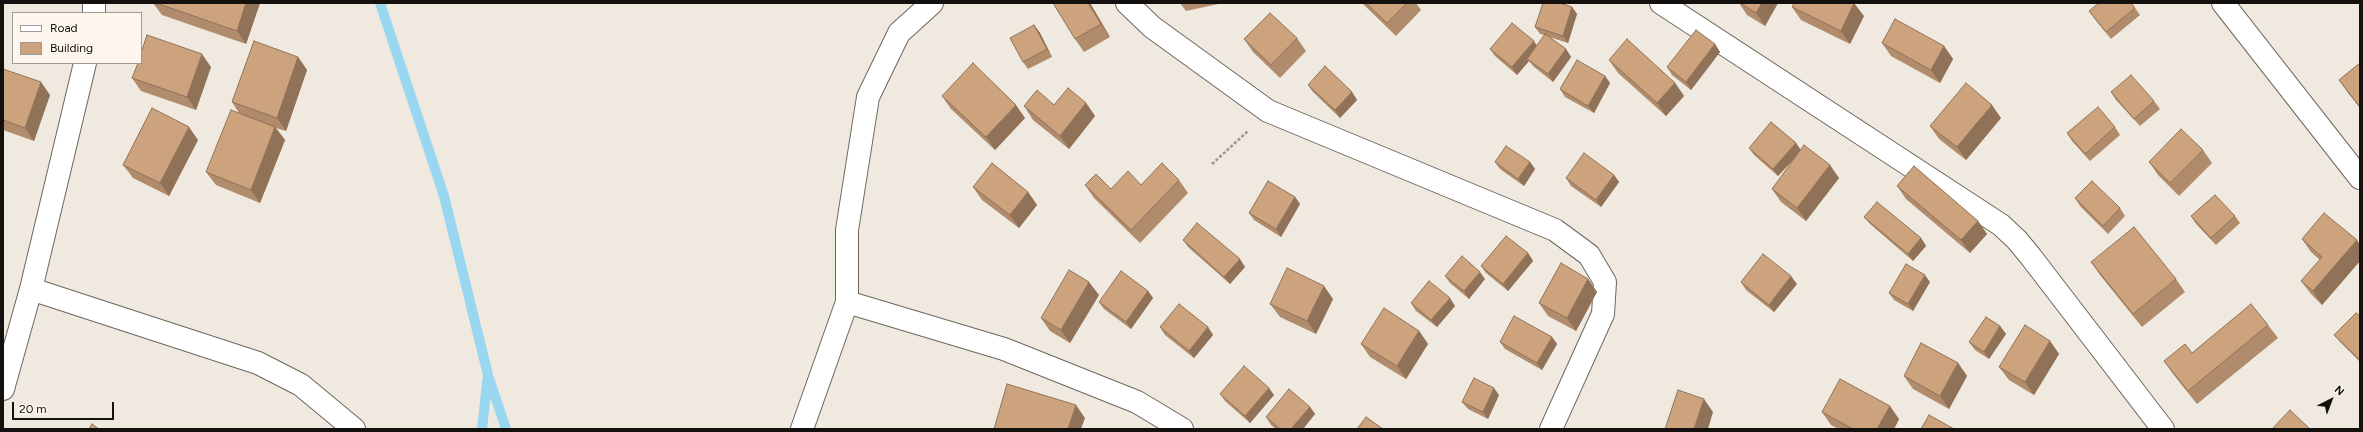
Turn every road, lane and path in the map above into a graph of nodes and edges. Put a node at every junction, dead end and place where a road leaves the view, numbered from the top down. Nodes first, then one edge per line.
1 (932, 3) edge
2 (1127, 3) edge
3 (1661, 3) edge
4 (2223, 3) edge
5 (86, 64) edge
6 (1268, 112) junction
7 (1212, 164) dead end
8 (2360, 178) edge
9 (31, 289) junction
10 (847, 302) junction
11 (3, 389) edge
12 (354, 429) edge
13 (802, 429) edge
14 (1182, 429) edge
15 (1551, 429) edge
16 (2163, 429) edge

1 - 10 street
2 - 6 street
3 - 16 street
4 - 8 street
5 - 9 street
6 - 7 path
6 - 15 street
9 - 11 street
9 - 12 street
10 - 13 street
10 - 14 street

